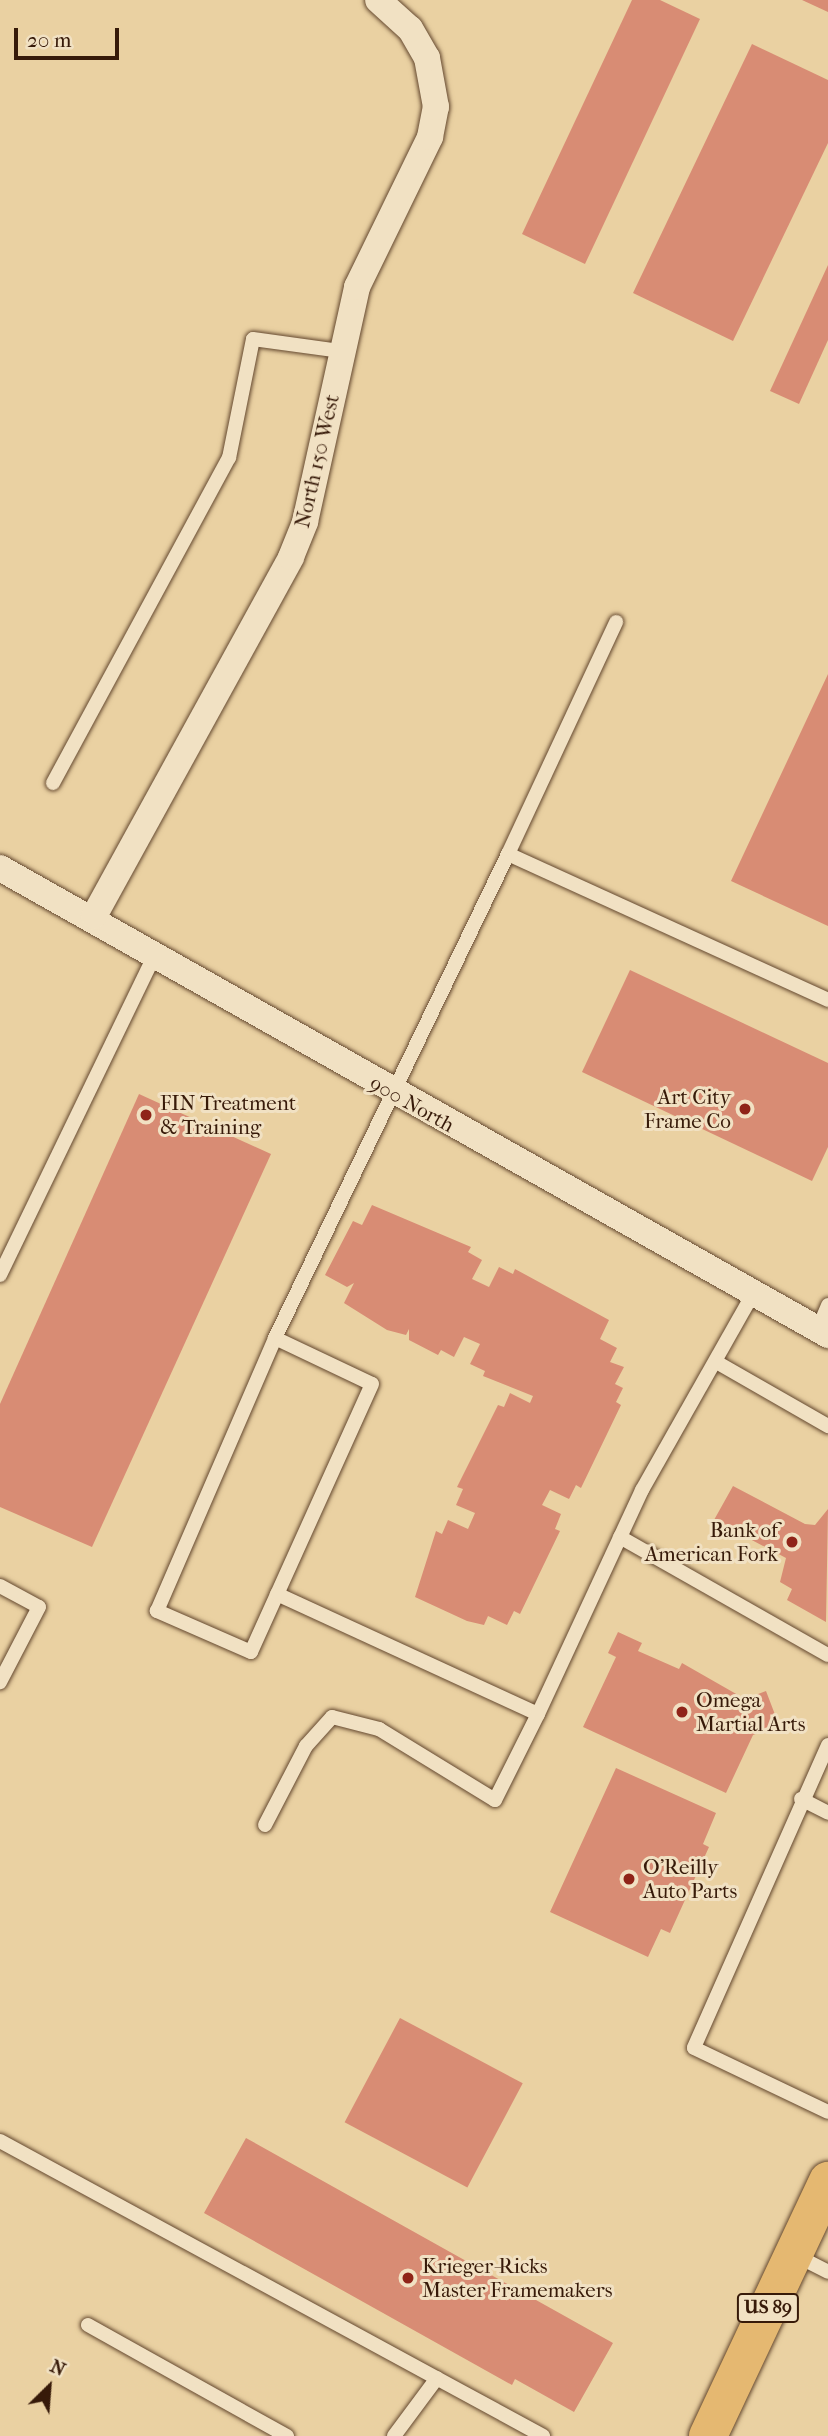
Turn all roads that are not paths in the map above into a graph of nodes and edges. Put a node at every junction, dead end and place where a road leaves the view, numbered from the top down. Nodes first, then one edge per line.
1 (379, 0) edge
2 (341, 351) junction
3 (616, 622) dead end
4 (53, 783) dead end
5 (508, 854) junction
6 (0, 868) edge
7 (94, 916) junction
8 (156, 953) junction
9 (828, 1000) edge
10 (394, 1095) junction
11 (0, 1275) edge
12 (754, 1292) junction
13 (825, 1323) edge
14 (275, 1338) junction
15 (718, 1363) junction
16 (828, 1426) edge
17 (620, 1537) junction
18 (0, 1586) edge
19 (277, 1594) junction
20 (828, 1655) edge
21 (0, 1682) edge
22 (538, 1714) junction
23 (828, 1745) edge
24 (800, 1799) junction
25 (828, 1813) edge
26 (265, 1825) dead end
27 (828, 2112) edge
28 (0, 2141) edge
29 (828, 2181) edge
30 (794, 2254) junction
31 (828, 2272) edge
32 (88, 2325) dead end
33 (437, 2378) junction
34 (287, 2436) edge
35 (394, 2436) edge
36 (543, 2436) edge
37 (708, 2436) edge

1 - 2 street, North 150 West
2 - 4 lane
2 - 7 street, North 150 West
3 - 5 lane
5 - 9 lane
5 - 10 lane
6 - 7 street, 900 North
7 - 8 street, 900 North
8 - 10 street, 900 North
8 - 11 lane
10 - 12 street, 900 North
10 - 14 lane
12 - 13 street, 900 North
12 - 15 lane
14 - 19 lane
14 - 19 lane
15 - 16 lane
15 - 17 lane
17 - 20 lane
17 - 22 lane
18 - 21 lane
19 - 22 lane
22 - 26 lane
23 - 24 lane
24 - 25 lane
24 - 27 lane
28 - 33 lane
29 - 30 main road, US 89
30 - 31 lane
30 - 37 main road, US 89
32 - 34 lane
33 - 35 lane
33 - 36 lane

